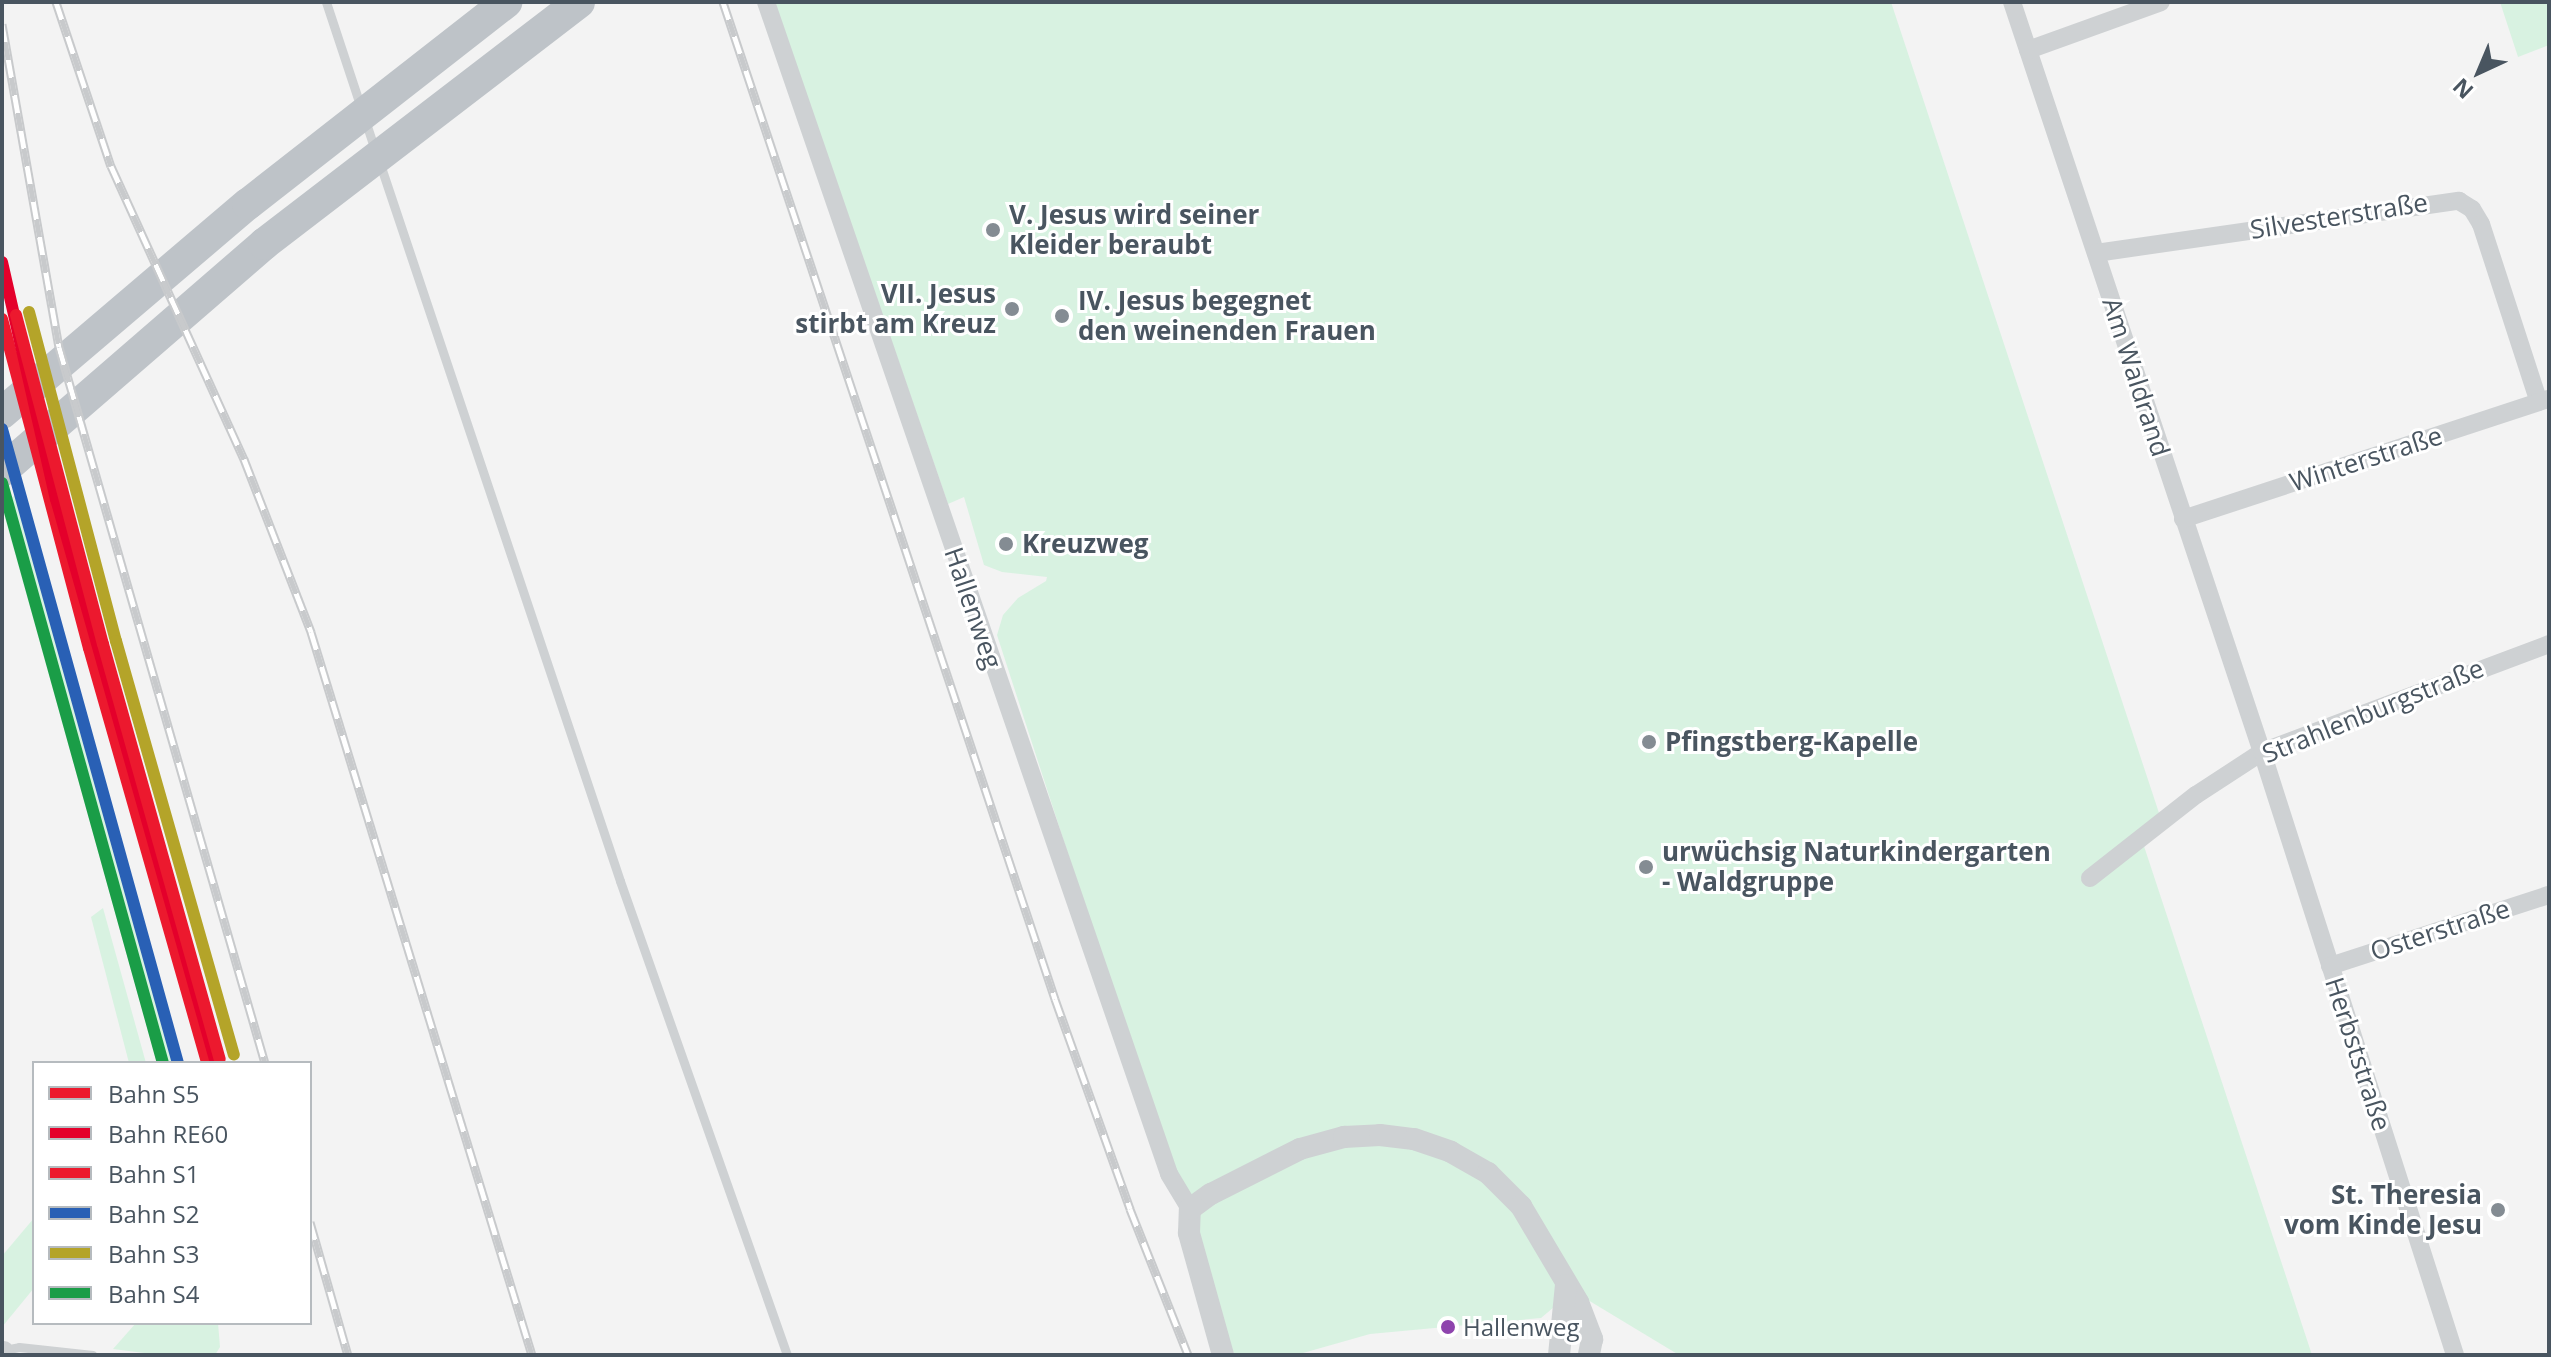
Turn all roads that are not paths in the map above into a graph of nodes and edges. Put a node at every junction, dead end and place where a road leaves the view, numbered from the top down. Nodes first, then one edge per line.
1 (326, 2) edge
2 (507, 2) edge
3 (579, 2) edge
4 (766, 2) edge
5 (2012, 2) edge
6 (2161, 2) edge
7 (2028, 50) junction
8 (2096, 253) junction
9 (2544, 400) edge
10 (2, 413) edge
11 (2, 471) edge
12 (2183, 519) junction
13 (2549, 644) edge
14 (2262, 752) junction
15 (2090, 878) dead end
16 (2548, 897) edge
17 (2330, 966) junction
18 (1190, 1209) junction
19 (1566, 1285) junction
20 (3, 1351) edge
21 (93, 1355) edge
22 (787, 1355) edge
23 (1223, 1355) edge
24 (1559, 1355) edge
25 (1589, 1355) edge
26 (2455, 1355) edge

1 - 22 lane
2 - 10 highway
3 - 11 highway
4 - 18 street, Hallenweg
5 - 7 street, Am Waldrand
6 - 7 street
7 - 8 street, Am Waldrand
8 - 9 street, Silvesterstraße
8 - 12 street, Am Waldrand
9 - 12 street, Winterstraße
12 - 14 street, Am Waldrand
13 - 14 street, Strahlenburgstraße
14 - 15 street, Strahlenburgstraße
14 - 17 street, Herbststraße
16 - 17 street, Osterstraße
17 - 26 street, Herbststraße
18 - 19 street
18 - 23 street
19 - 24 street
19 - 25 street
20 - 21 lane

